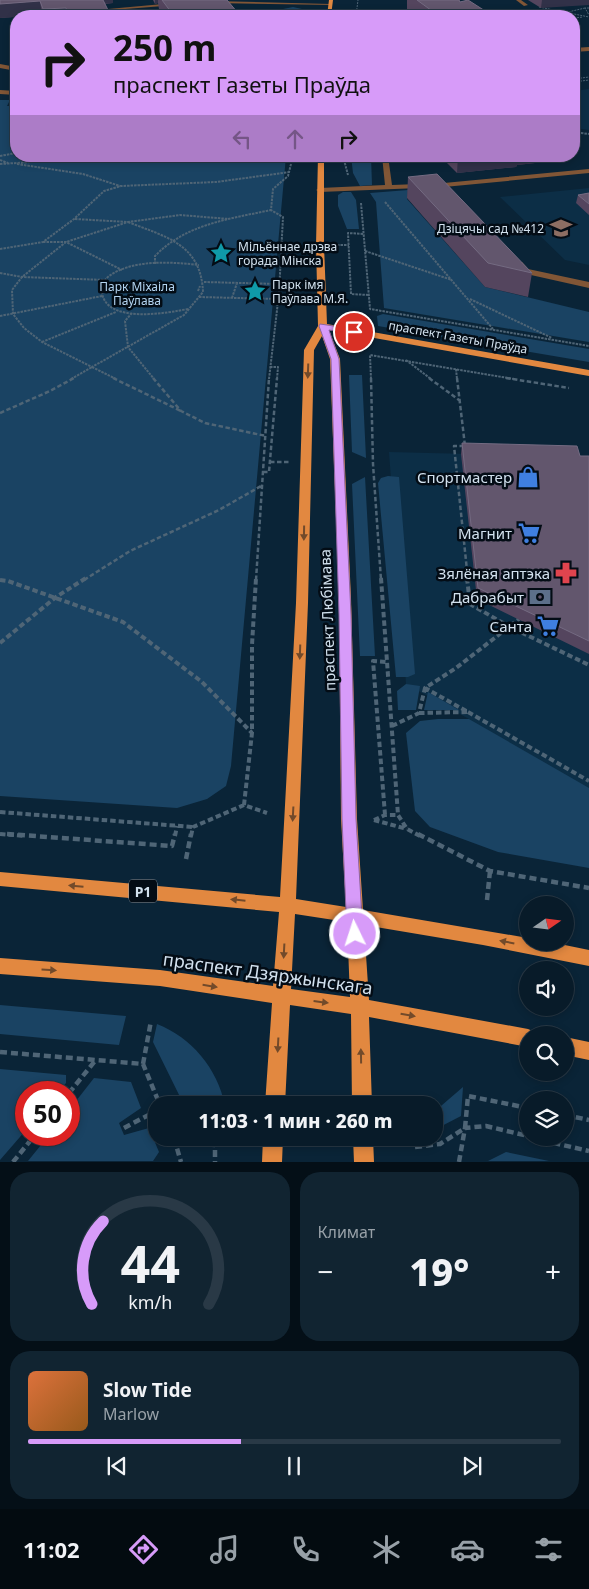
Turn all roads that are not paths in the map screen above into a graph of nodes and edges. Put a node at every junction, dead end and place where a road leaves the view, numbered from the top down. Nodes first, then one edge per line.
1 (518, 0) edge
2 (204, 2) edge
3 (331, 3) edge
4 (176, 4) edge
5 (526, 5) road end
6 (111, 10) edge
7 (321, 162) edge
8 (387, 162) edge
9 (589, 171) edge
10 (444, 185) junction
11 (389, 188) junction
12 (320, 190) junction
13 (451, 192) edge
14 (511, 256) edge
15 (589, 285) edge
16 (323, 326) junction
17 (589, 373) edge
18 (0, 879) edge
19 (286, 905) junction
20 (354, 915) junction
21 (589, 958) edge
22 (0, 966) edge
23 (281, 997) junction
24 (360, 1007) junction
25 (519, 1036) edge
26 (574, 1048) edge
27 (589, 1051) edge
28 (276, 1096) edge
29 (362, 1096) edge
30 (273, 1146) edge
31 (363, 1146) edge
32 (272, 1162) edge
33 (364, 1162) edge

1 - 5 street
2 - 3 street
4 - 6 street
7 - 12 main road, праспект Любімава
8 - 11 street
9 - 10 street
10 - 11 street
10 - 13 street
11 - 12 street
12 - 16 main road, праспект Любімава
14 - 15 street
16 - 17 main road, праспект Газеты Праўда
16 -> 19 main road, праспект Любімава
16 - 20 main road, праспект Любімава
19 -> 18 main road, Р1
19 - 20 main road, Р1
19 -> 23 main road, праспект Любімава
21 -> 20 main road, Р1
20 - 24 main road, праспект Любімава
22 -> 23 main road, праспект Дзяржынскага
23 -> 24 main road, праспект Дзяржынскага
23 -> 28 main road, праспект Любімава
24 -> 25 main road, праспект Дзяржынскага
29 -> 24 main road, праспект Любімава
26 - 27 main road
30 - 32 main road
31 - 33 main road

